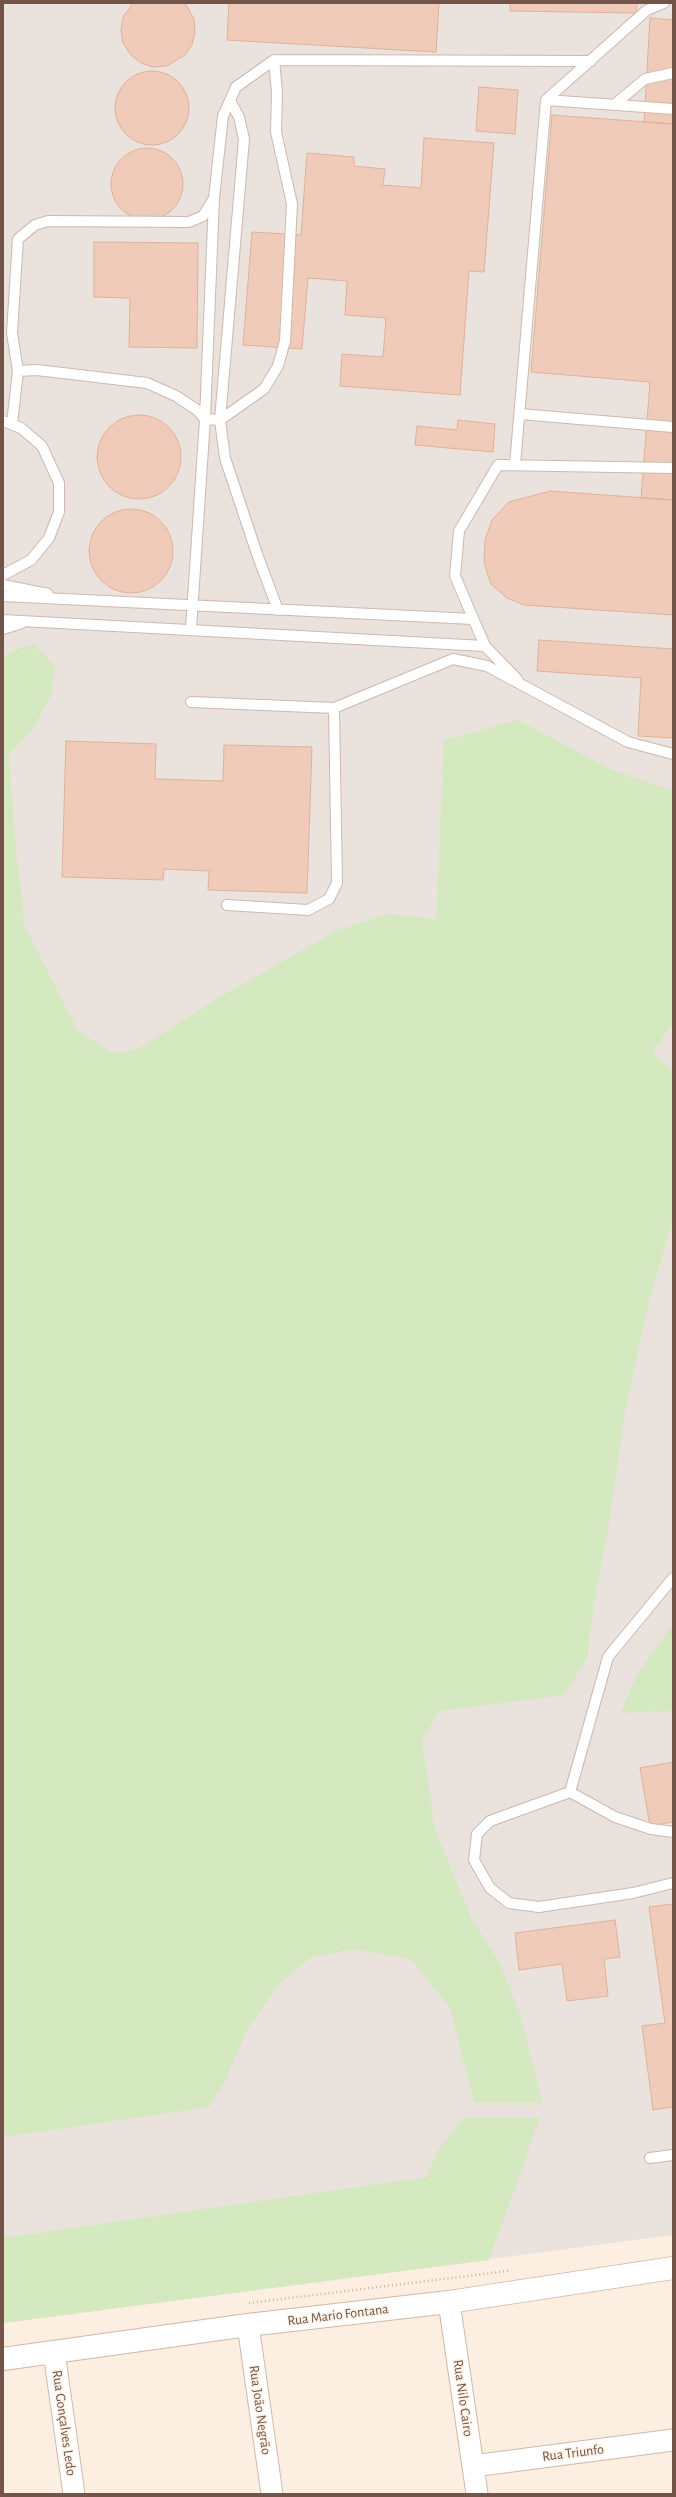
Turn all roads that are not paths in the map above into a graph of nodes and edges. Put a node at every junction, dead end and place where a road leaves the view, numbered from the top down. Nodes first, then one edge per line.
1 (664, 3) edge
2 (274, 60) junction
3 (591, 60) junction
4 (673, 73) edge
5 (546, 100) junction
6 (230, 101) junction
7 (615, 104) junction
8 (673, 109) edge
9 (214, 198) junction
10 (18, 371) junction
11 (520, 414) junction
12 (206, 419) junction
13 (220, 420) junction
14 (7, 422) edge
15 (673, 427) edge
16 (515, 465) junction
17 (673, 468) edge
18 (3, 575) edge
19 (3, 584) edge
20 (3, 596) edge
21 (71, 599) junction
22 (193, 605) junction
23 (278, 610) junction
24 (473, 619) junction
25 (3, 620) edge
26 (14, 620) junction
27 (31, 621) junction
28 (3, 624) edge
29 (3, 629) edge
30 (191, 629) junction
31 (485, 646) junction
32 (524, 686) junction
33 (191, 702) dead end
34 (334, 708) junction
35 (673, 754) edge
36 (227, 905) dead end
37 (673, 1578) edge
38 (570, 1792) junction
39 (673, 1832) edge
40 (673, 1883) edge
41 (673, 2155) edge
42 (650, 2158) dead end
43 (673, 2268) edge
44 (449, 2302) junction
45 (248, 2325) junction
46 (54, 2352) junction
47 (3, 2359) edge
48 (673, 2440) edge
49 (473, 2466) junction
50 (74, 2494) edge
51 (272, 2494) edge
52 (477, 2494) edge

1 - 3 lane
2 - 3 lane
2 - 6 lane
2 - 13 lane
3 - 5 lane
4 - 7 lane
5 - 7 lane
5 - 11 lane
6 - 9 lane
6 - 13 lane
7 - 8 lane
9 - 10 lane
9 - 12 lane
10 - 12 lane
10 - 14 lane
11 - 15 lane
11 - 16 lane
12 - 13 lane
12 - 22 lane
13 - 23 lane
14 - 18 lane
16 - 17 lane
16 - 24 lane
19 - 21 lane
20 - 21 lane
21 - 22 lane
22 - 23 lane
22 - 30 lane
23 - 24 lane
24 - 31 lane
25 - 26 lane
26 - 27 lane
26 - 28 lane
27 - 29 lane
27 - 30 lane
30 - 31 lane
31 - 32 lane
32 - 34 lane
32 - 35 lane
33 - 34 lane
34 - 36 lane
37 - 38 lane
38 - 39 lane
38 - 40 lane
41 - 42 lane
43 - 44 street, Rua Mario Fontana
44 - 45 street, Rua Mario Fontana
44 - 49 street, Rua Nilo Cairo
45 - 46 street, Rua Mario Fontana
45 - 51 street, Rua João Negrão
46 - 47 street, Rua Mario Fontana
46 - 50 street, Rua Gonçalves Ledo
48 - 49 street, Rua Triunfo
49 - 52 street, Rua Nilo Cairo

